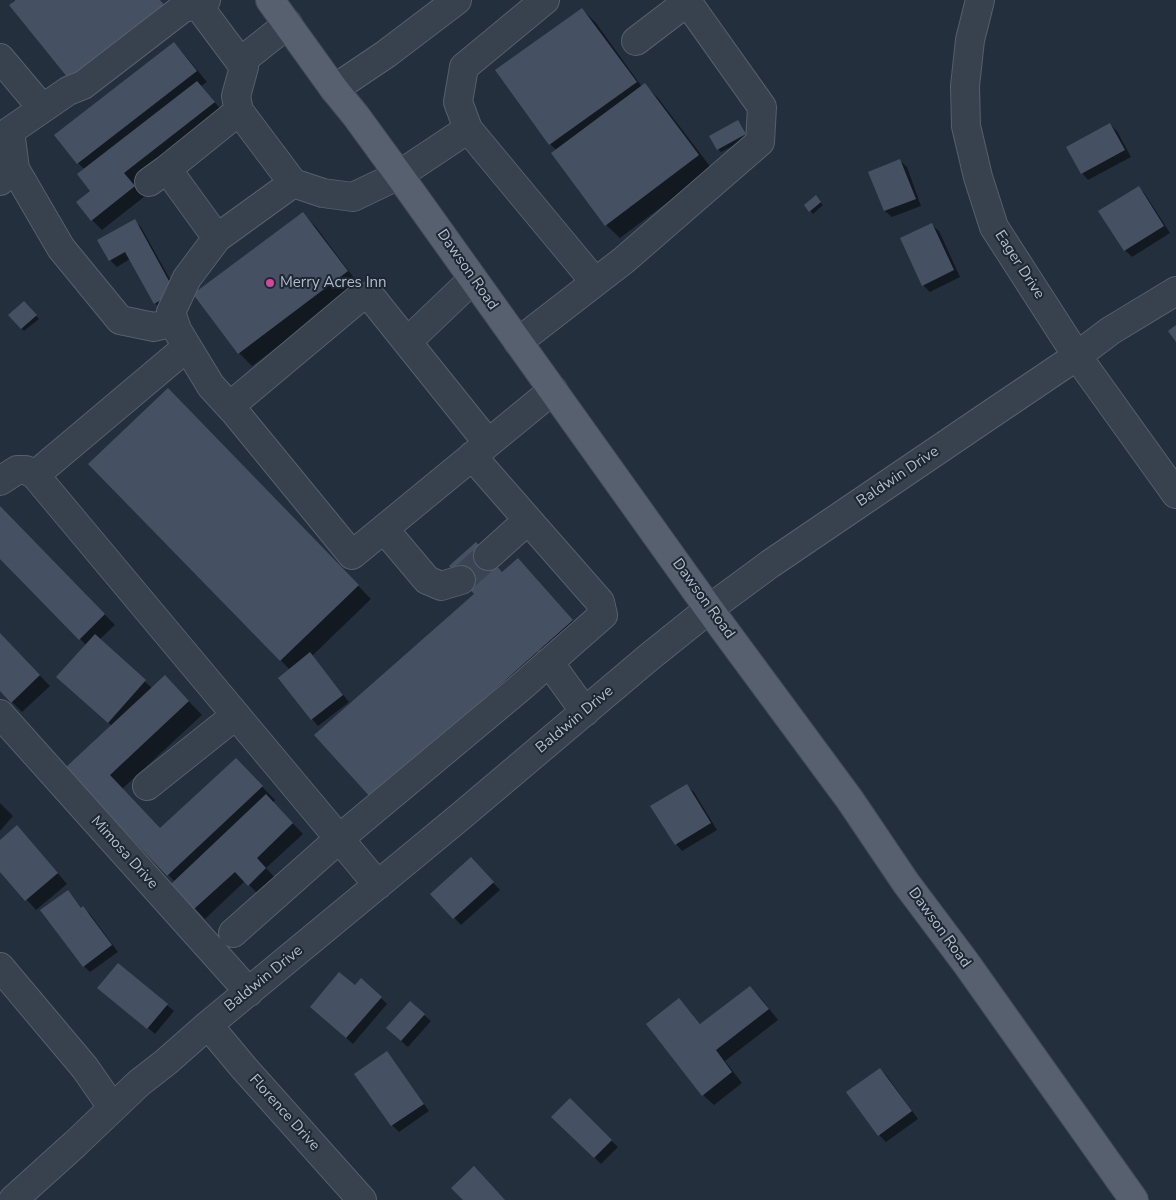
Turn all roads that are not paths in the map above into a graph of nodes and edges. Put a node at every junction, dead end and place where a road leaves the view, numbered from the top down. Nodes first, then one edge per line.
1 (270, 0) edge
2 (457, 0) edge
3 (545, 0) edge
4 (980, 0) edge
5 (686, 1) edge
6 (199, 2) edge
7 (288, 24) junction
8 (636, 41) dead end
9 (0, 58) edge
10 (240, 62) junction
11 (334, 89) junction
12 (42, 108) junction
13 (239, 111) junction
14 (468, 128) junction
15 (8, 175) edge
16 (400, 175) junction
17 (293, 183) junction
18 (217, 238) junction
19 (473, 279) junction
20 (595, 282) junction
21 (1176, 291) edge
22 (174, 322) junction
23 (407, 342) junction
24 (518, 342) junction
25 (187, 347) junction
26 (1077, 356) junction
27 (552, 390) junction
28 (230, 406) junction
29 (480, 450) junction
30 (35, 475) junction
31 (0, 481) edge
32 (1176, 494) edge
33 (528, 520) junction
34 (384, 529) junction
35 (488, 556) tunnel mouth
36 (461, 580) tunnel mouth
37 (709, 609) junction
38 (549, 662) junction
39 (585, 712) junction
40 (0, 714) edge
41 (236, 715) junction
42 (147, 786) dead end
43 (340, 838) junction
44 (378, 884) junction
45 (233, 933) dead end
46 (0, 967) edge
47 (249, 992) junction
48 (208, 1024) junction
49 (112, 1107) junction
50 (13, 1200) edge
51 (362, 1200) edge
52 (1134, 1200) edge

1 - 7 main road, Dawson Road
2 - 11 street
3 - 14 street
4 - 26 street, Eager Drive
5 - 8 street
5 - 20 street
6 - 10 street
6 - 12 street
7 - 10 street
7 - 11 main road, Dawson Road
9 - 12 street
10 - 13 street
11 - 16 main road, Dawson Road
12 - 15 street
13 - 17 street
13 - 18 street
14 - 16 street
14 - 20 street
15 - 22 street
16 - 17 street
16 - 19 main road, Dawson Road
17 - 18 street
18 - 22 street
19 - 23 street
19 - 24 main road, Dawson Road
20 - 24 street
21 - 26 street, Baldwin Drive
22 - 25 street
23 - 28 street
23 - 29 street
24 - 27 main road, Dawson Road
25 - 28 street
25 - 30 street
26 - 32 street, Eager Drive
26 - 37 street, Baldwin Drive
27 - 29 street
27 - 37 main road, Dawson Road
28 - 34 street
29 - 33 street
29 - 34 street
30 - 31 street
30 - 41 street
33 - 35 street
33 - 38 street
34 - 36 street
37 - 39 street, Baldwin Drive
37 - 52 main road, Dawson Road
38 - 39 street
38 - 43 street
39 - 44 street, Baldwin Drive
40 - 47 street, Mimosa Drive
41 - 42 street
41 - 43 street
43 - 44 street
43 - 45 street
44 - 47 street, Baldwin Drive
46 - 49 street
47 - 48 street, Baldwin Drive
48 - 49 street, Baldwin Drive
48 - 51 street, Florence Drive
49 - 50 street, Baldwin Drive

